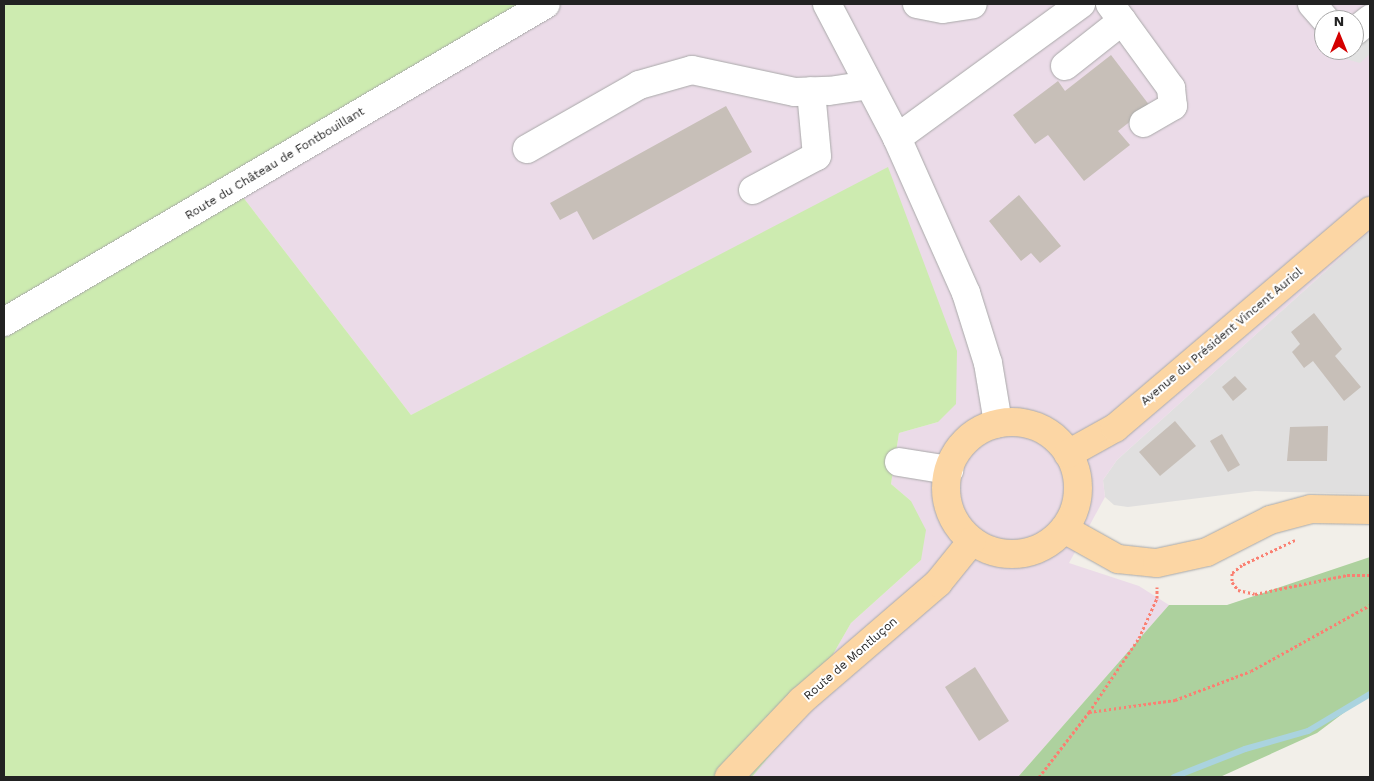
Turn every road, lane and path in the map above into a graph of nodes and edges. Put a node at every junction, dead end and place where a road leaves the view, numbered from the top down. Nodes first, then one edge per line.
1 (546, 4) edge
2 (827, 4) edge
3 (917, 4) edge
4 (973, 4) edge
5 (1082, 4) edge
6 (1116, 12) edge
7 (1066, 66) dead end
8 (869, 85) junction
9 (811, 91) junction
10 (1144, 123) dead end
11 (896, 138) junction
12 (527, 149) dead end
13 (753, 190) dead end
14 (1370, 211) edge
15 (4, 322) edge
16 (998, 423) junction
17 (1068, 454) junction
18 (899, 462) dead end
19 (949, 470) junction
20 (1311, 509) junction
21 (1370, 510) edge
22 (1064, 529) junction
23 (972, 540) junction
24 (1157, 563) junction
25 (1370, 575) edge
26 (1370, 605) edge
27 (1089, 712) junction
28 (730, 777) edge
29 (1039, 777) edge

1 - 15 street, Route du Château de Fontbouillant
2 - 8 street
3 - 4 street
5 - 11 street
6 - 7 street
6 - 10 street
8 - 9 street
8 - 11 street
9 - 12 street
9 - 13 street
11 - 16 street
14 - 17 main road, Avenue du Président Vincent Auriol
16 - 17 main road
16 - 19 main road
17 - 22 main road
18 - 19 street
19 - 23 main road
20 - 21 main road
20 - 24 main road
20 - 25 path
22 - 23 main road
22 - 24 main road
23 - 28 main road, Route de Montluçon
24 - 27 path
26 - 27 path
27 - 29 path

